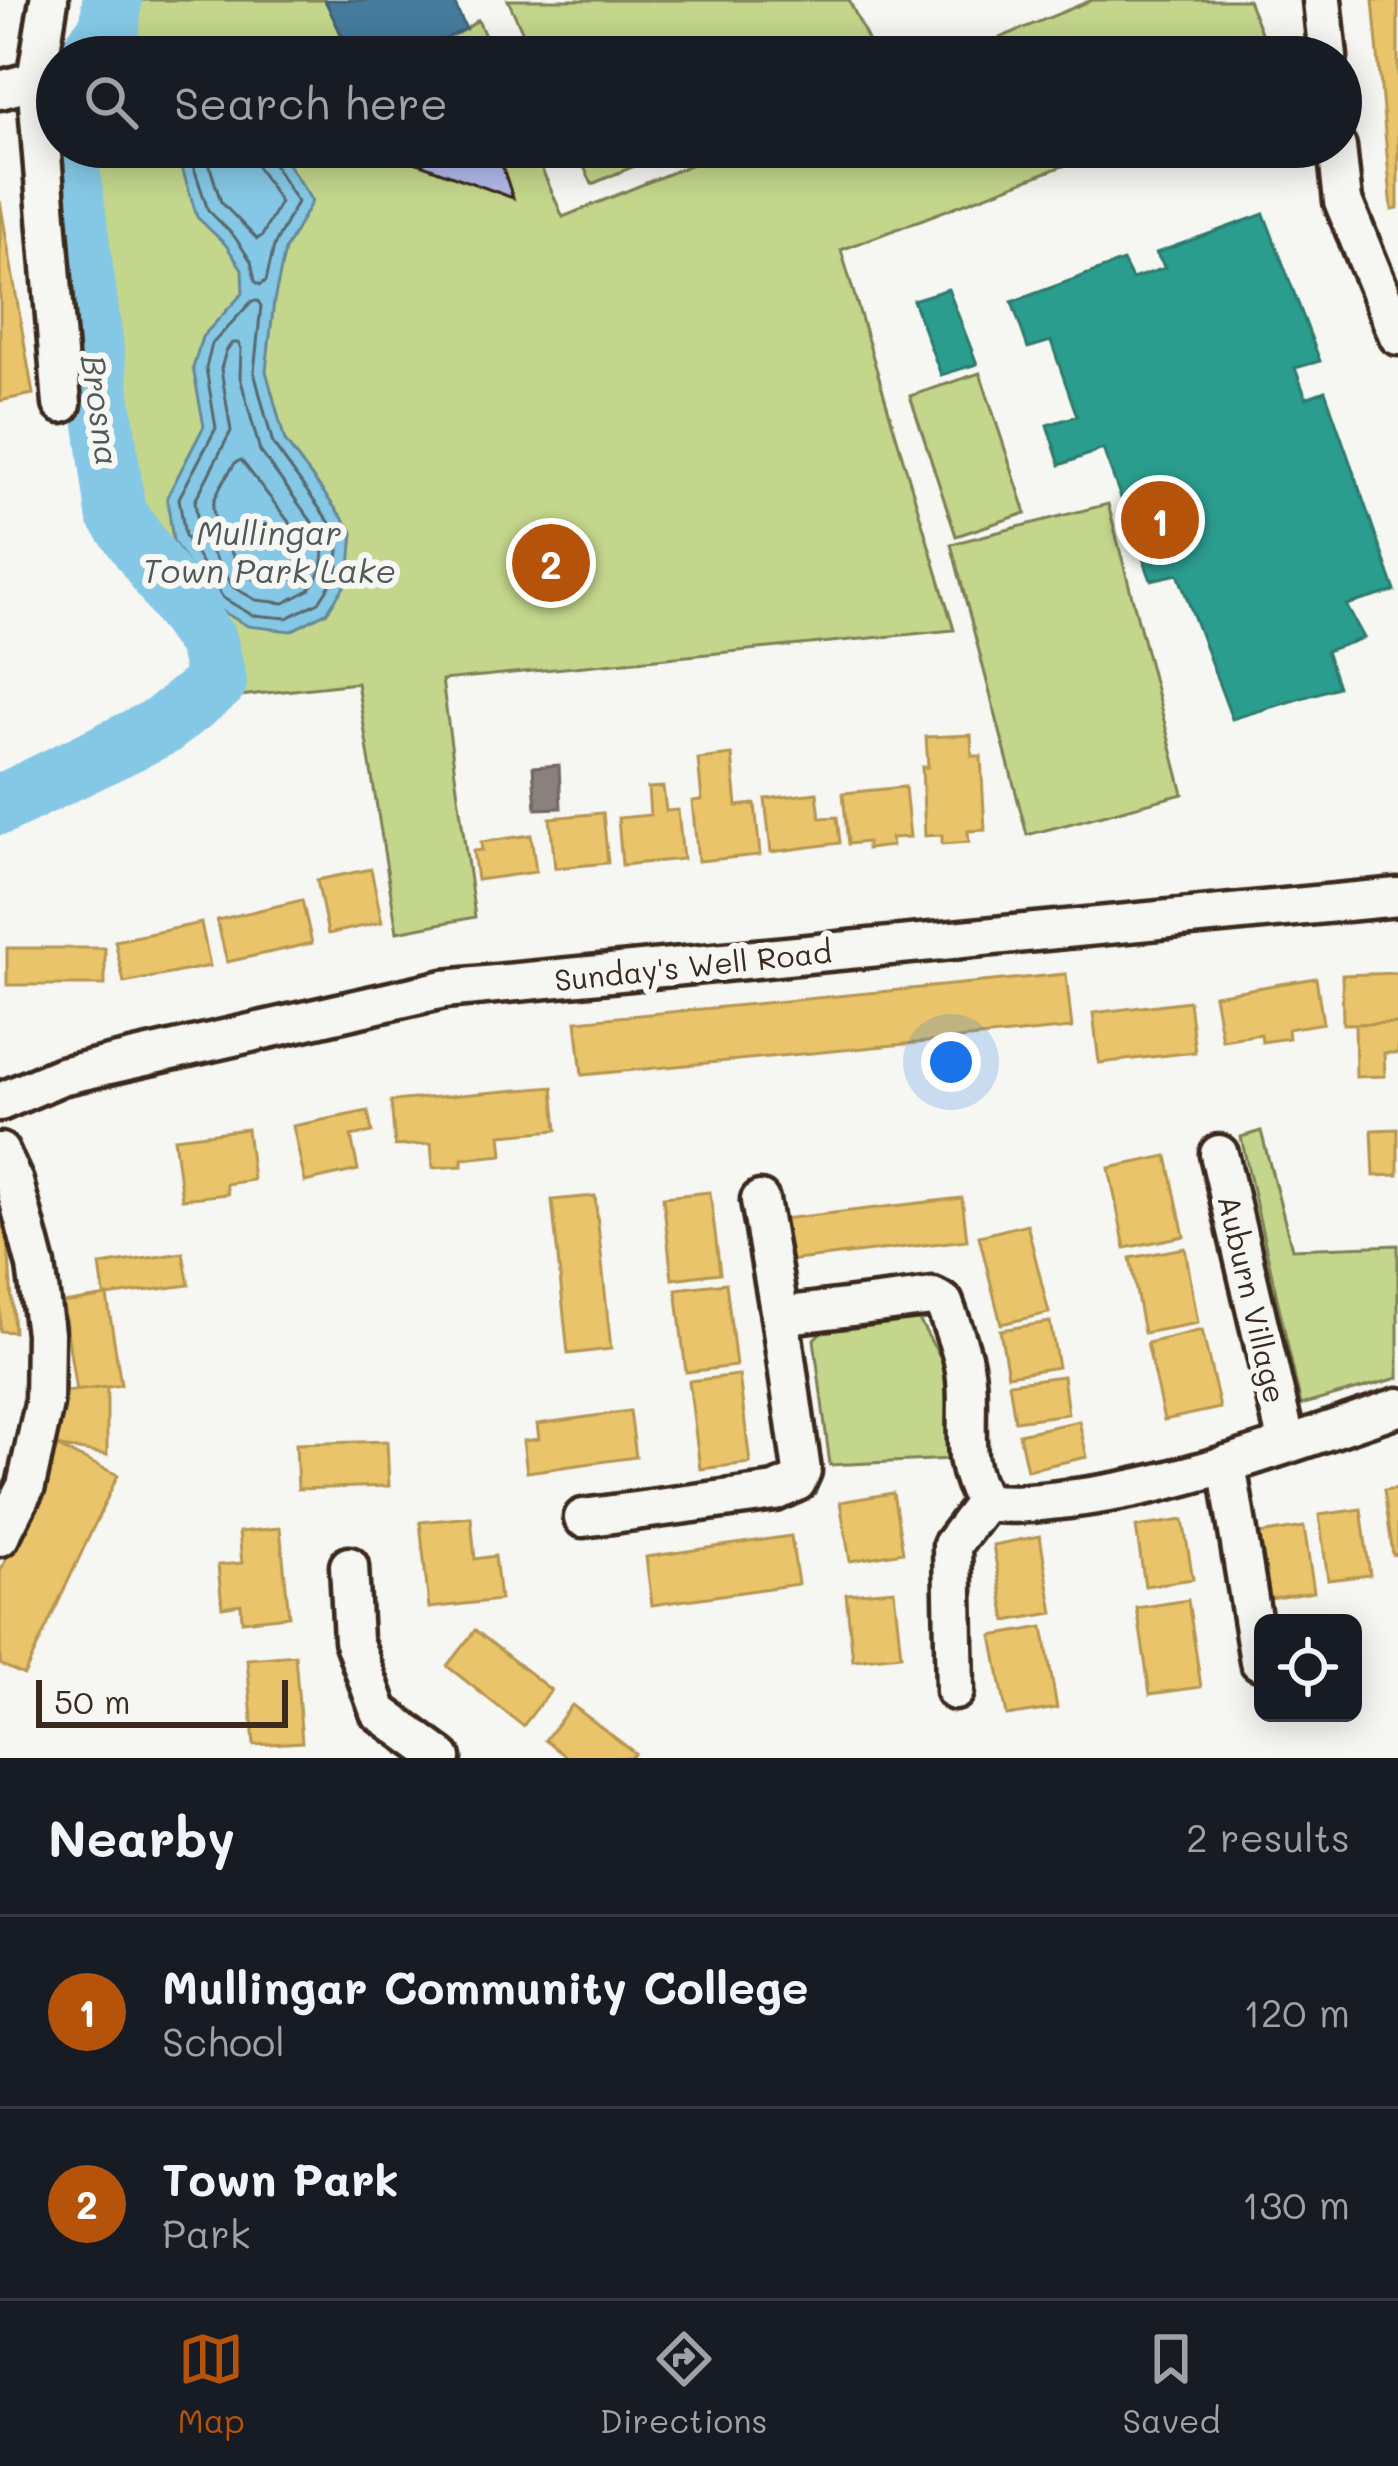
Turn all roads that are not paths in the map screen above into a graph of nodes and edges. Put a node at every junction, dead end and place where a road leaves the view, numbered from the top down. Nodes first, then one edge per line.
1 (49, 0) edge
2 (1322, 0) edge
3 (43, 36) edge
4 (1326, 36) edge
5 (36, 80) edge
6 (0, 90) edge
7 (43, 168) edge
8 (1339, 168) edge
9 (1398, 336) edge
10 (62, 404) dead end
11 (1398, 897) edge
12 (0, 1102) edge
13 (0, 1152) edge
14 (1219, 1154) dead end
15 (760, 1201) dead end
16 (780, 1316) junction
17 (1398, 1407) edge
18 (1287, 1444) junction
19 (1227, 1464) junction
20 (985, 1502) junction
21 (583, 1518) dead end
22 (0, 1537) edge
23 (349, 1566) dead end
24 (1254, 1630) edge
25 (955, 1691) dead end
26 (442, 1758) edge

1 - 3 street
2 - 4 street
5 - 6 street
7 - 10 street
8 - 9 street
11 - 12 street, Sunday's Well Road
13 - 22 street
14 - 18 street, Auburn Village
15 - 16 street
16 - 20 street
16 - 21 street
17 - 18 street, Auburn Village
18 - 19 street, Auburn Village
19 - 20 street, Auburn Village
19 - 24 street
20 - 25 street
23 - 26 street

